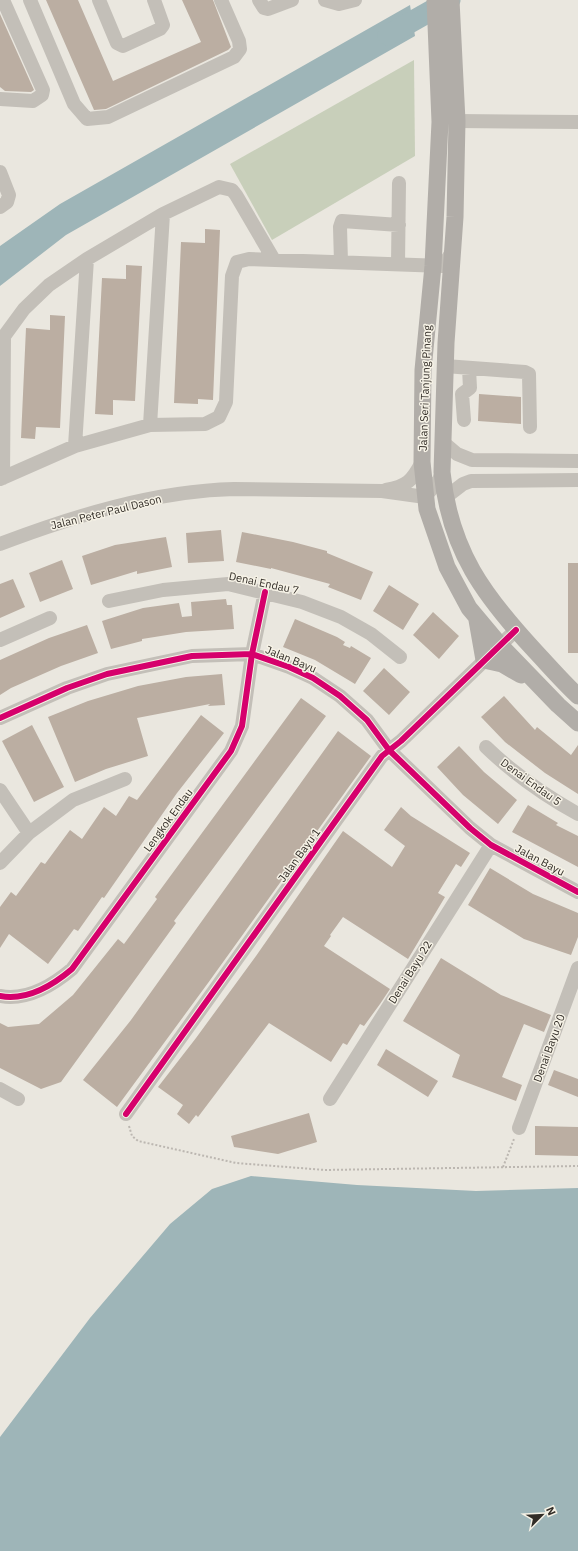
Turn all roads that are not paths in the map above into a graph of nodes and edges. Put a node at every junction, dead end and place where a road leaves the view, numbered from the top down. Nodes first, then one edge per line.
1 (3, 0) edge
2 (30, 0) edge
3 (99, 0) edge
4 (154, 0) edge
5 (221, 0) edge
6 (259, 0) edge
7 (292, 0) edge
8 (325, 0) edge
9 (355, 0) edge
10 (435, 0) edge
11 (451, 0) edge
12 (445, 31) junction
13 (0, 99) edge
14 (457, 121) junction
15 (578, 122) edge
16 (0, 172) edge
17 (399, 183) dead end
18 (0, 207) edge
19 (163, 214) junction
20 (399, 225) junction
21 (452, 252) junction
22 (86, 259) junction
23 (274, 260) junction
24 (341, 262) junction
25 (398, 264) junction
26 (433, 266) junction
27 (2, 340) edge
28 (445, 366) junction
29 (469, 369) junction
30 (464, 420) dead end
31 (150, 425) junction
32 (530, 427) dead end
33 (444, 443) junction
34 (75, 446) junction
35 (578, 461) edge
36 (422, 462) junction
37 (442, 472) junction
38 (2, 478) edge
39 (578, 480) edge
40 (382, 491) junction
41 (424, 494) junction
42 (446, 497) junction
43 (0, 544) edge
44 (265, 592) junction
45 (109, 601) dead end
46 (50, 618) dead end
47 (476, 618) junction
48 (516, 630) junction
49 (0, 640) edge
50 (500, 645) junction
51 (252, 654) junction
52 (400, 657) dead end
53 (484, 660) junction
54 (537, 684) junction
55 (578, 696) edge
56 (0, 718) edge
57 (578, 722) edge
58 (486, 747) dead end
59 (389, 750) junction
60 (125, 779) dead end
61 (0, 790) edge
62 (578, 814) edge
63 (29, 833) junction
64 (490, 845) junction
65 (0, 863) edge
66 (578, 892) edge
67 (578, 968) edge
68 (0, 996) edge
69 (0, 1089) edge
70 (18, 1099) dead end
71 (330, 1099) dead end
72 (126, 1114) road end
73 (519, 1128) road end

1 - 13 street
2 - 5 street
3 - 4 street
6 - 7 street
8 - 9 street
10 - 12 main road, Jalan Seri Tanjung Pinang
11 - 12 main road, Jalan Seri Tanjung Pinang
12 - 14 main road, Jalan Seri Tanjung Pinang
12 - 26 main road, Jalan Seri Tanjung Pinang
14 - 15 street
14 - 21 main road, Jalan Seri Tanjung Pinang
16 - 18 street
17 - 20 street
19 - 22 street
19 - 23 street
19 - 31 street
20 - 24 street
20 - 25 street
21 - 26 street
21 - 28 main road, Jalan Seri Tanjung Pinang
22 - 27 street
22 - 34 street
23 - 24 street
23 - 31 street
24 - 25 street
25 - 26 street
26 - 36 main road, Jalan Seri Tanjung Pinang
27 - 38 street
28 - 29 street
28 - 33 main road, Jalan Seri Tanjung Pinang
29 - 30 street
29 - 32 street
31 - 34 street
33 - 35 street
33 - 37 main road, Jalan Seri Tanjung Pinang
34 - 38 street
36 - 40 street, Jalan Peter Paul Dason
36 - 41 main road, Jalan Seri Tanjung Pinang
37 - 41 street
37 - 42 main road, Jalan Seri Tanjung Pinang
39 - 42 street
40 - 41 street, Jalan Peter Paul Dason
40 - 43 street, Jalan Peter Paul Dason
41 - 47 main road, Jalan Seri Tanjung Pinang
42 - 48 main road, Jalan Seri Tanjung Pinang
44 - 45 street, Denai Endau 7
44 - 51 street, Lengkok Endau
44 - 52 street, Denai Endau 7
46 - 49 street
47 - 50 main road, Jalan Seri Tanjung Pinang
47 - 53 main road
48 - 50 street, Jalan Bayu 1
48 - 55 main road, Jalan Seri Tanjung Pinang
50 - 53 street, Jalan Bayu 1
50 - 54 main road, Jalan Seri Tanjung Pinang
51 - 56 street, Jalan Bayu
51 - 59 street, Jalan Bayu
51 - 68 street, Lengkok Endau
53 - 54 main road
53 - 59 street, Jalan Bayu 1
54 - 57 main road, Jalan Seri Tanjung Pinang
58 - 62 street, Denai Endau 5
59 - 64 street, Jalan Bayu
59 - 72 street, Jalan Bayu 1
60 - 63 street
61 - 63 street
63 - 65 street
64 - 66 street, Jalan Bayu
64 - 71 street, Denai Bayu 22
67 - 73 street, Denai Bayu 20
69 - 70 street

